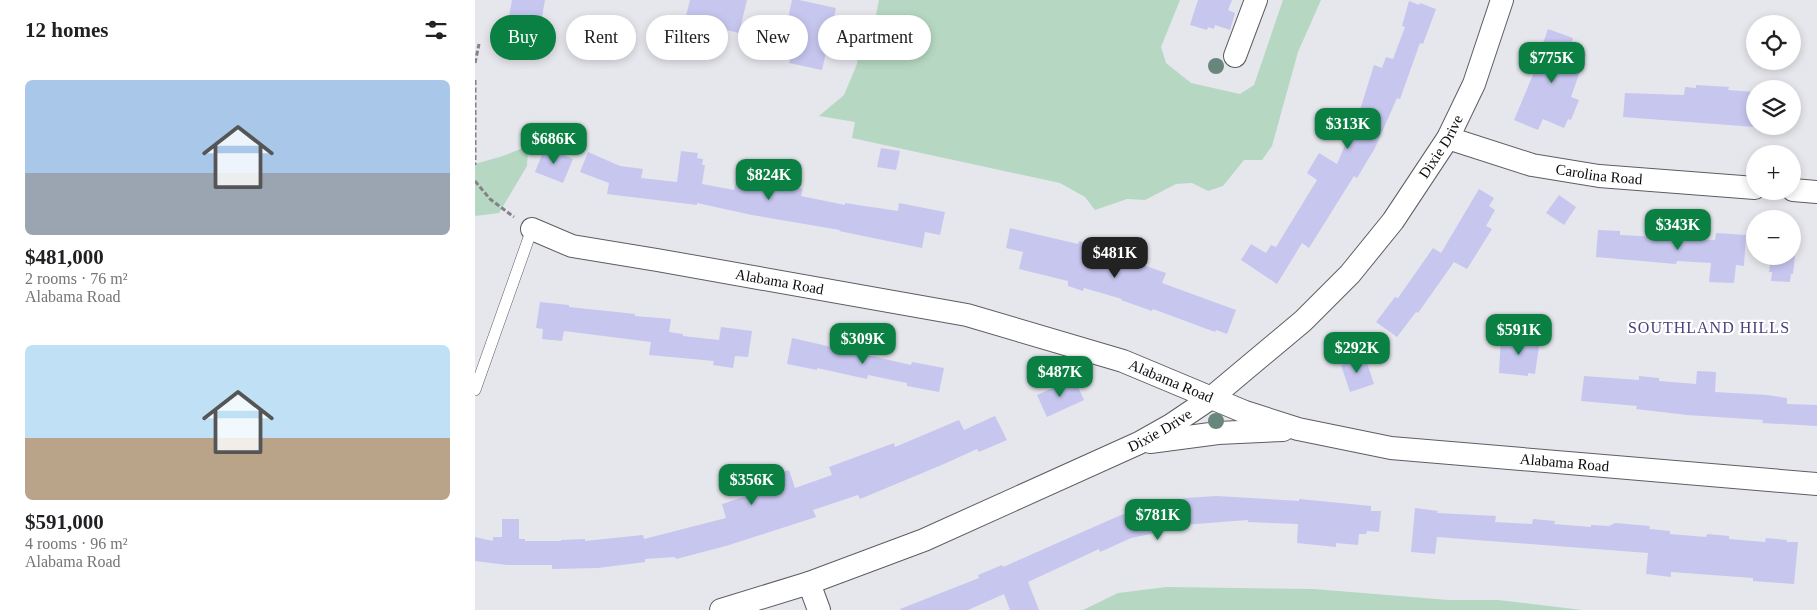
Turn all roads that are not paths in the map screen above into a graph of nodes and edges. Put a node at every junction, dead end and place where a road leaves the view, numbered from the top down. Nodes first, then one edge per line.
1 (1257, 0) edge
2 (1502, 0) edge
3 (1235, 56) dead end
4 (1448, 138) junction
5 (1746, 187) edge
6 (1801, 191) edge
7 (1817, 192) edge
8 (532, 229) joint
9 (475, 390) edge
10 (1211, 398) junction
11 (1298, 429) junction
12 (1139, 443) junction
13 (1817, 484) edge
14 (809, 583) junction
15 (721, 610) edge
16 (819, 610) edge

1 - 3 street
2 - 4 street, Dixie Drive
4 - 5 street, Carolina Road
4 - 10 street, Dixie Drive
6 - 7 street
8 - 9 lane
8 - 10 street, Alabama Road
10 - 11 street, Alabama Road
10 - 12 street, Dixie Drive
11 - 12 street
11 - 13 street, Alabama Road
12 - 14 street, Dixie Drive
14 - 15 street, Dixie Drive
14 - 16 street

